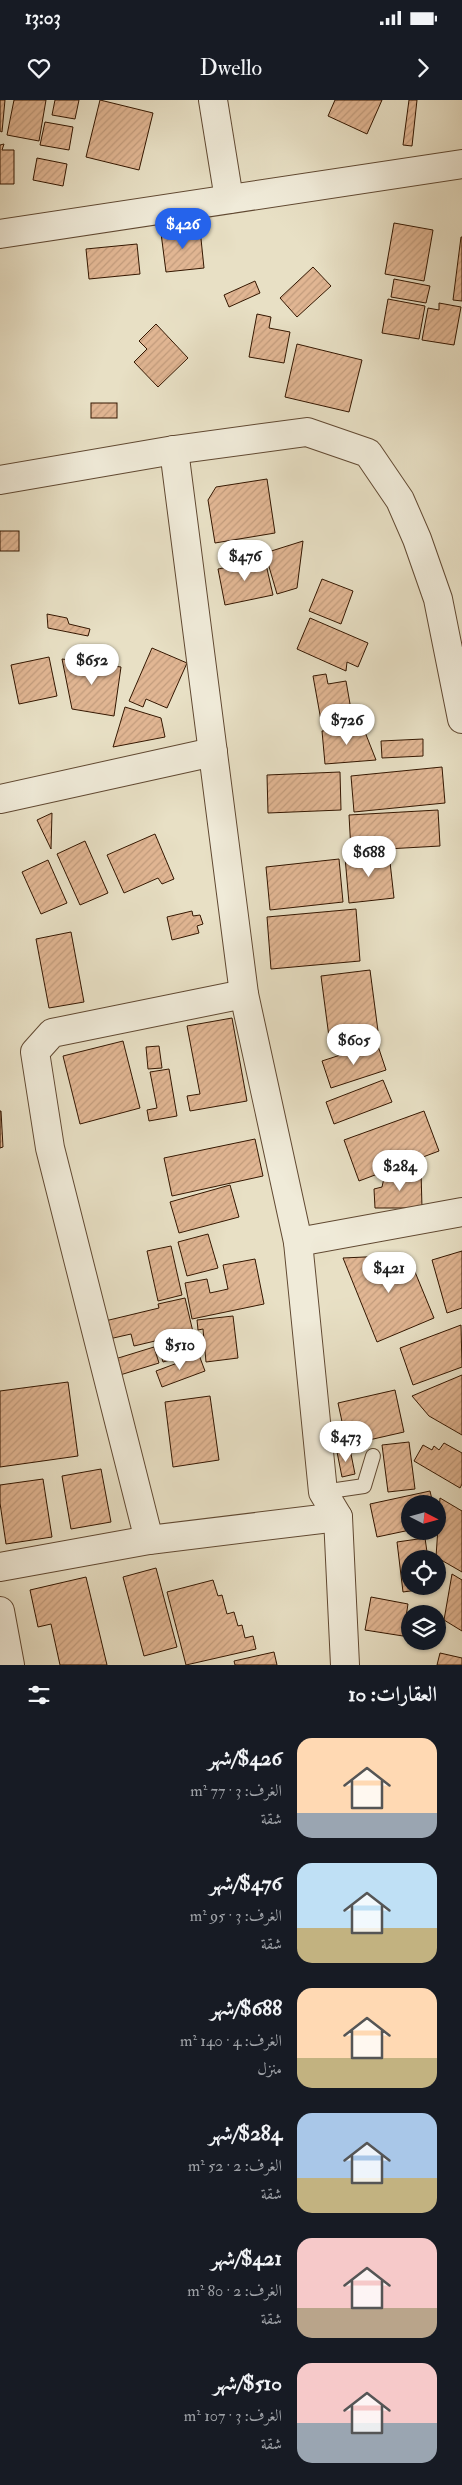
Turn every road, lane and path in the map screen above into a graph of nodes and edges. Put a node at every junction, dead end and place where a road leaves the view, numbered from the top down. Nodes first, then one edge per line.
1 (213, 100) edge
2 (462, 164) edge
3 (229, 199) junction
4 (0, 234) edge
5 (174, 450) junction
6 (0, 480) edge
7 (450, 602) edge
8 (462, 719) edge
9 (213, 752) junction
10 (0, 799) edge
11 (244, 994) junction
12 (462, 1212) edge
13 (298, 1242) junction
14 (373, 1456) dead end
15 (323, 1492) junction
16 (338, 1517) junction
17 (149, 1540) junction
18 (0, 1567) edge
19 (0, 1611) edge
20 (10, 1665) edge
21 (345, 1665) edge

1 - 3 street
2 - 3 street
3 - 4 street
5 - 6 street
5 - 7 street
5 - 9 street
7 - 8 street
9 - 10 street
9 - 11 street
11 - 13 street
11 - 17 street
12 - 13 street
13 - 15 street
14 - 15 lane
15 - 16 street
16 - 17 street
16 - 21 street
17 - 18 street
19 - 20 street

